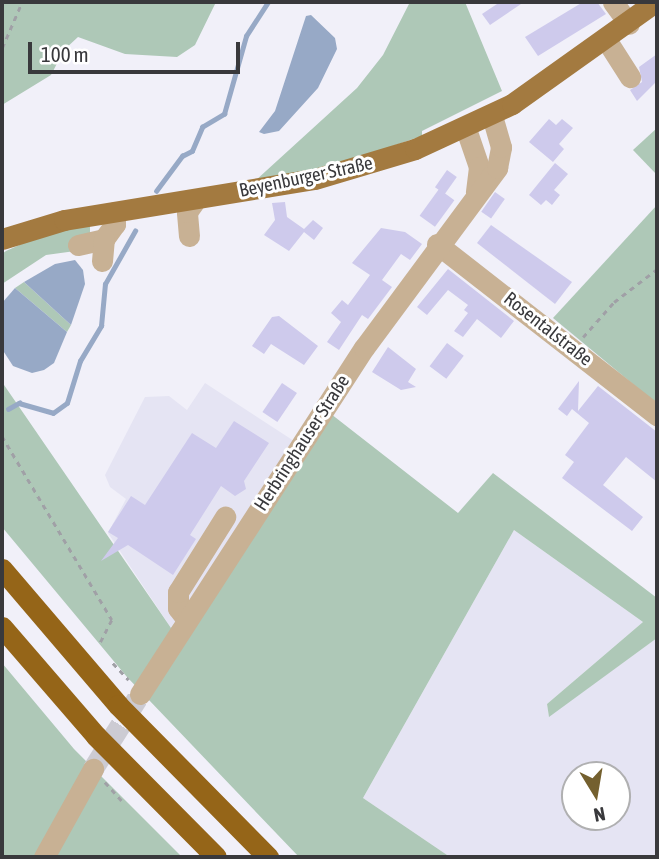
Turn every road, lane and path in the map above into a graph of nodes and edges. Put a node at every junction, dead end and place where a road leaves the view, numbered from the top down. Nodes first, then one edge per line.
1 (22, 2) edge
2 (613, 2) edge
3 (655, 2) edge
4 (629, 24) junction
5 (607, 41) junction
6 (2, 48) edge
7 (630, 76) dead end
8 (492, 115) junction
9 (466, 128) junction
10 (196, 198) junction
11 (474, 198) junction
12 (115, 212) junction
13 (189, 236) dead end
14 (2, 239) edge
15 (104, 239) junction
16 (437, 244) junction
17 (78, 245) dead end
18 (102, 261) dead end
19 (657, 269) edge
20 (573, 348) junction
21 (657, 415) edge
22 (2, 436) edge
23 (225, 517) dead end
24 (2, 569) edge
25 (187, 620) junction
26 (2, 627) edge
27 (101, 642) dead end
28 (113, 663) dead end
29 (138, 691) joint
30 (96, 771) joint
31 (122, 801) dead end
32 (44, 857) edge
33 (216, 857) edge
34 (268, 857) edge

1 - 6 path
2 - 4 street
3 - 4 main road, Beyenburger Straße
4 - 5 main road, Beyenburger Straße
5 - 7 street
5 - 8 main road, Beyenburger Straße
8 - 9 main road, Beyenburger Straße
8 - 11 street, Herbringhauser Straße
9 - 10 main road, Beyenburger Straße
9 - 11 street
10 - 12 main road, Beyenburger Straße
10 - 13 street
11 - 16 street, Herbringhauser Straße
12 - 14 main road, Beyenburger Straße
12 - 15 street
15 - 17 street
15 - 18 street
16 - 20 street, Rosentalstraße
16 - 25 street, Herbringhauser Straße
19 - 20 path
20 - 21 street, Rosentalstraße
22 - 27 path
23 - 25 street
24 - 34 highway
25 - 29 street, Herbringhauser Straße
26 - 33 highway
28 - 29 path
30 - 31 path
30 - 32 street

